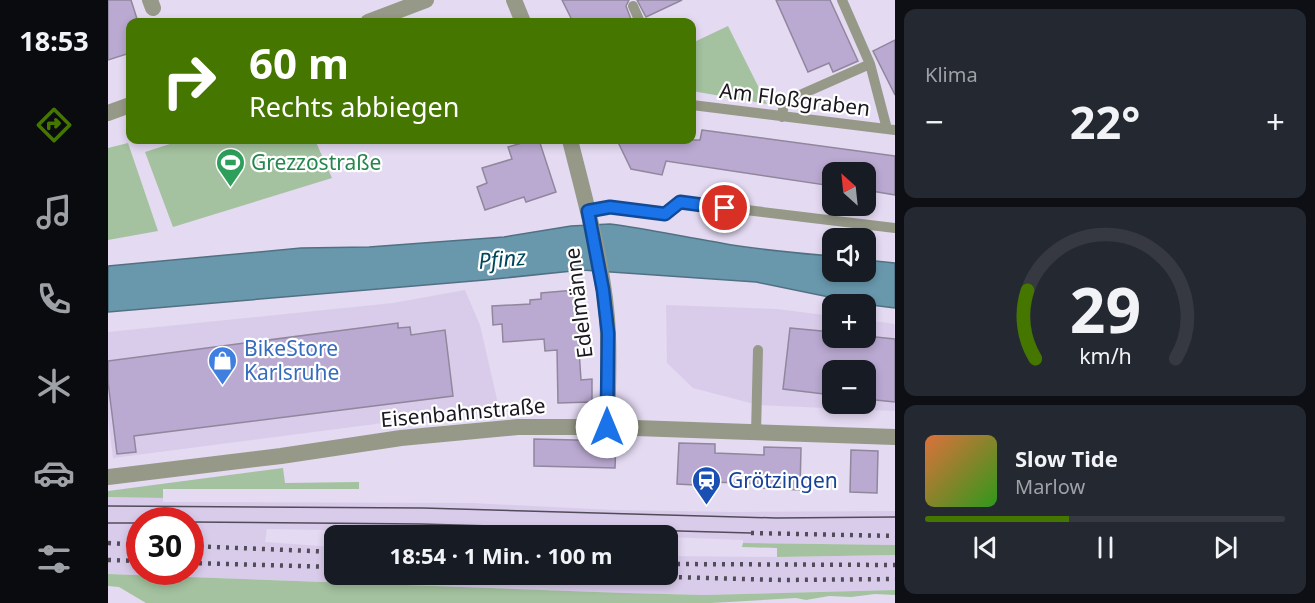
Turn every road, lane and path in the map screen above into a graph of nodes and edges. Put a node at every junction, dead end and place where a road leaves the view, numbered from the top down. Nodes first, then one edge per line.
1 (426, 0) edge
2 (514, 0) edge
3 (842, 0) edge
4 (397, 5) edge
5 (633, 6) dead end
6 (375, 18) edge
7 (521, 18) edge
8 (638, 18) edge
9 (870, 64) junction
10 (126, 106) edge
11 (696, 106) edge
12 (108, 113) edge
13 (782, 117) junction
14 (891, 129) edge
15 (571, 144) edge
16 (589, 217) junction
17 (895, 228) edge
18 (759, 350) dead end
19 (607, 427) junction
20 (756, 432) junction
21 (895, 437) edge
22 (108, 477) edge

1 - 4 street
2 - 7 street
3 - 9 lane
4 - 6 street
5 - 8 lane
9 - 13 lane
9 - 14 lane
10 - 12 street
11 - 13 lane, Am Floßgraben
13 - 14 lane, Am Floßgraben
15 - 16 street, Edelmänne
16 - 17 lane
16 - 19 street, Edelmänne
18 - 20 lane
19 - 20 street, Eisenbahnstraße
19 - 22 street, Eisenbahnstraße
20 - 21 street, Eisenbahnstraße

